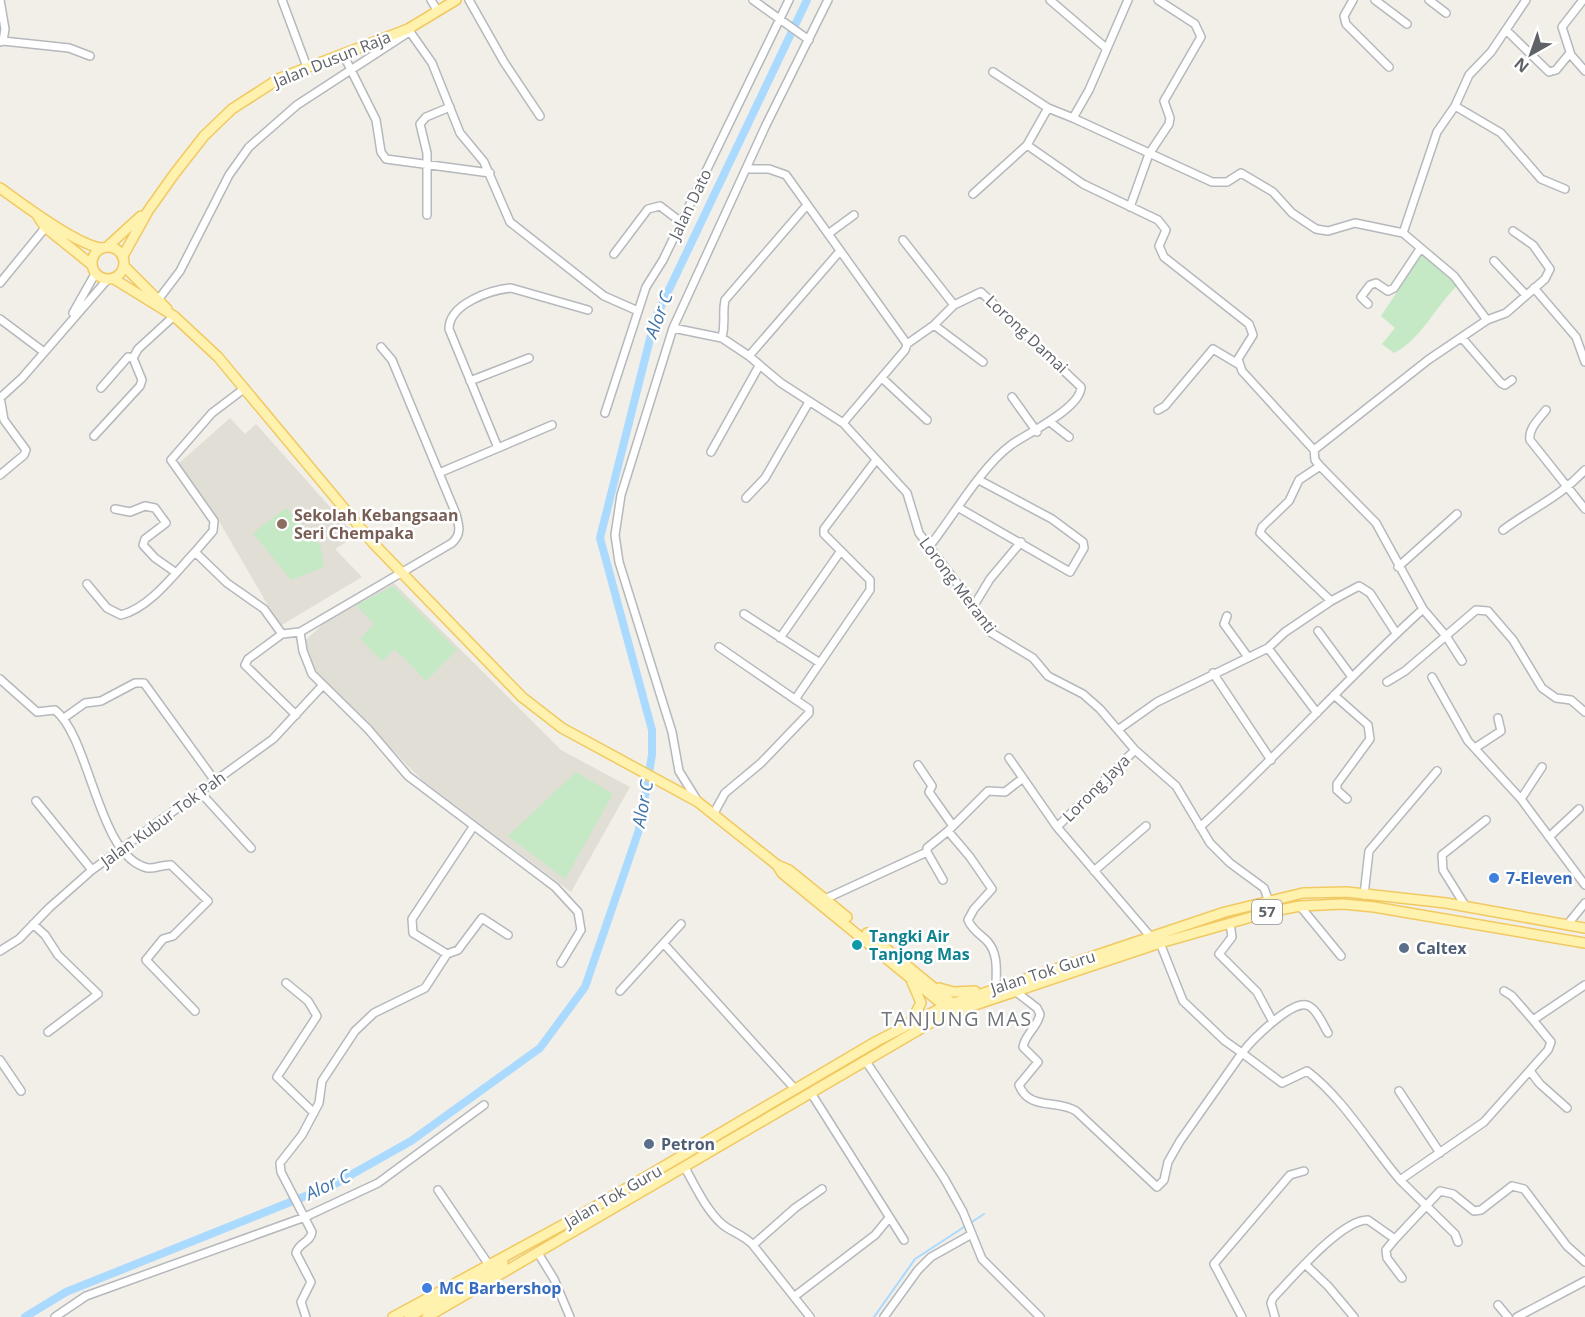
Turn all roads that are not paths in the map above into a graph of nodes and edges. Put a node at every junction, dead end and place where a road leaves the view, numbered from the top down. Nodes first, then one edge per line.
1 (0, 0) edge
2 (282, 0) edge
3 (431, 0) edge
4 (456, 0) edge
5 (469, 0) edge
6 (753, 0) edge
7 (789, 0) edge
8 (828, 0) edge
9 (1050, 0) edge
10 (1128, 0) edge
11 (1158, 0) edge
12 (1353, 0) edge
13 (1375, 0) edge
14 (1429, 0) edge
15 (1526, 0) edge
16 (1583, 0) edge
17 (436, 10) junction
18 (1446, 13) dead end
19 (780, 18) junction
20 (1407, 24) dead end
21 (409, 30) junction
22 (1506, 30) junction
23 (807, 39) junction
24 (2, 42) edge
25 (1106, 48) junction
26 (1570, 53) junction
27 (343, 54) junction
28 (90, 56) dead end
29 (1389, 67) dead end
30 (307, 68) junction
31 (351, 69) junction
32 (1585, 71) edge
33 (993, 72) dead end
34 (1455, 106) junction
35 (450, 107) junction
36 (1048, 108) junction
37 (540, 116) dead end
38 (1073, 118) junction
39 (1028, 145) junction
40 (1149, 153) junction
41 (427, 166) junction
42 (747, 169) junction
43 (490, 173) junction
44 (0, 188) edge
45 (1565, 189) dead end
46 (973, 194) dead end
47 (807, 205) junction
48 (1130, 207) junction
49 (148, 211) junction
50 (37, 215) junction
51 (427, 215) dead end
52 (854, 215) dead end
53 (681, 222) junction
54 (45, 228) junction
55 (1513, 231) dead end
56 (1403, 233) junction
57 (828, 234) junction
58 (903, 240) dead end
59 (104, 247) junction
60 (1420, 249) junction
61 (840, 251) junction
62 (614, 254) dead end
63 (1494, 261) dead end
64 (124, 262) junction
65 (93, 270) junction
66 (111, 279) junction
67 (0, 283) edge
68 (1534, 288) junction
69 (1526, 296) junction
70 (158, 300) junction
71 (1368, 304) dead end
72 (954, 305) junction
73 (588, 310) dead end
74 (638, 311) junction
75 (174, 316) junction
76 (0, 319) edge
77 (1486, 320) junction
78 (934, 325) junction
79 (63, 328) junction
80 (673, 328) junction
81 (722, 338) junction
82 (1462, 338) junction
83 (907, 344) junction
84 (381, 347) dead end
85 (44, 352) junction
86 (749, 356) junction
87 (134, 358) junction
88 (529, 358) dead end
89 (983, 362) dead end
90 (1585, 362) edge
91 (1238, 364) junction
92 (759, 366) junction
93 (882, 378) junction
94 (1512, 380) dead end
95 (470, 381) junction
96 (101, 388) dead end
97 (245, 388) junction
98 (0, 397) edge
99 (1012, 397) dead end
100 (809, 402) junction
101 (1158, 410) dead end
102 (1546, 410) dead end
103 (605, 413) dead end
104 (927, 420) dead end
105 (1050, 422) junction
106 (843, 423) junction
107 (552, 425) dead end
108 (1037, 432) junction
109 (94, 436) dead end
110 (1069, 437) dead end
111 (498, 448) junction
112 (1314, 450) junction
113 (711, 452) dead end
114 (876, 460) junction
115 (1320, 466) junction
116 (1585, 470) edge
117 (439, 473) junction
118 (0, 475) edge
119 (979, 480) junction
120 (1569, 488) junction
121 (746, 498) dead end
122 (959, 508) junction
123 (115, 509) dead end
124 (1585, 509) edge
125 (1457, 514) dead end
126 (1503, 531) dead end
127 (1021, 542) junction
128 (929, 547) junction
129 (195, 552) junction
130 (840, 552) junction
131 (1398, 567) junction
132 (175, 572) junction
133 (399, 572) junction
134 (87, 584) dead end
135 (1330, 601) junction
136 (973, 607) junction
137 (1423, 609) junction
138 (744, 614) dead end
139 (1227, 616) dead end
140 (1318, 631) dead end
141 (300, 632) junction
142 (1396, 633) junction
143 (282, 634) junction
144 (1446, 636) junction
145 (780, 638) junction
146 (719, 648) dead end
147 (1268, 648) junction
148 (1248, 657) junction
149 (1462, 661) dead end
150 (820, 663) junction
151 (1213, 673) junction
152 (1352, 677) junction
153 (1432, 677) dead end
154 (0, 679) edge
155 (1387, 682) dead end
156 (323, 685) junction
157 (1334, 695) junction
158 (796, 698) junction
159 (1585, 712) edge
160 (1317, 713) junction
161 (296, 715) junction
162 (64, 718) junction
163 (1498, 718) dead end
164 (1119, 729) junction
165 (1475, 748) junction
166 (1135, 750) junction
167 (1008, 758) dead end
168 (1271, 760) junction
169 (918, 765) dead end
170 (1542, 767) dead end
171 (1437, 771) dead end
172 (1023, 778) junction
173 (215, 781) junction
174 (200, 792) junction
175 (1347, 799) dead end
176 (1521, 799) junction
177 (36, 801) dead end
178 (698, 802) junction
179 (1579, 809) dead end
180 (714, 813) junction
181 (1486, 820) dead end
182 (1146, 826) dead end
183 (473, 827) junction
184 (1057, 827) junction
185 (1200, 827) junction
186 (951, 829) junction
187 (1549, 837) junction
188 (251, 848) dead end
189 (123, 849) junction
190 (927, 852) junction
191 (777, 865) junction
192 (92, 870) junction
193 (1094, 871) junction
194 (943, 880) dead end
195 (1585, 885) edge
196 (1364, 895) junction
197 (825, 899) junction
198 (1269, 902) junction
199 (1585, 903) edge
200 (1300, 906) junction
201 (1466, 907) junction
202 (1493, 912) junction
203 (1230, 923) junction
204 (33, 924) junction
205 (681, 924) dead end
206 (1567, 925) junction
207 (1491, 927) junction
208 (1585, 928) edge
209 (508, 935) dead end
210 (1149, 936) junction
211 (1160, 943) junction
212 (1585, 943) edge
213 (664, 944) junction
214 (0, 951) edge
215 (447, 954) junction
216 (1341, 956) dead end
217 (561, 963) dead end
218 (906, 973) junction
219 (286, 982) dead end
220 (929, 983) junction
221 (1585, 985) edge
222 (996, 988) junction
223 (620, 991) dead end
224 (1015, 991) junction
225 (1504, 991) dead end
226 (979, 993) junction
227 (953, 1008) junction
228 (195, 1011) dead end
229 (1533, 1020) junction
230 (1274, 1022) junction
231 (908, 1025) junction
232 (48, 1032) dead end
233 (1328, 1034) dead end
234 (1242, 1053) junction
235 (0, 1060) edge
236 (866, 1060) junction
237 (1530, 1071) junction
238 (795, 1089) junction
239 (21, 1090) dead end
240 (1399, 1091) dead end
241 (811, 1093) junction
242 (484, 1105) dead end
243 (1566, 1108) dead end
244 (314, 1113) junction
245 (1440, 1153) junction
246 (685, 1168) junction
247 (1304, 1171) dead end
248 (1400, 1180) junction
249 (438, 1190) dead end
250 (822, 1190) dead end
251 (1424, 1205) junction
252 (304, 1215) junction
253 (889, 1218) junction
254 (972, 1233) junction
255 (1395, 1239) junction
256 (904, 1240) dead end
257 (533, 1241) junction
258 (1458, 1242) dead end
259 (753, 1245) junction
260 (538, 1253) junction
261 (1585, 1262) edge
262 (489, 1265) junction
263 (1306, 1265) junction
264 (1402, 1278) dead end
265 (1585, 1281) edge
266 (795, 1296) junction
267 (1498, 1305) dead end
268 (55, 1317) edge
269 (306, 1317) edge
270 (393, 1317) edge
271 (409, 1317) edge
272 (428, 1317) edge
273 (570, 1317) edge
274 (810, 1317) edge
275 (884, 1317) edge
276 (1040, 1317) edge
277 (1242, 1317) edge
278 (1275, 1317) edge
279 (1354, 1317) edge
280 (1508, 1317) edge
281 (1517, 1317) edge

1 - 24 street
2 - 30 street
3 - 17 street
4 - 17 main road, Jalan Dusun Raja
5 - 37 street
6 - 19 street
7 - 19 street, Jalan Dato
8 - 23 street
9 - 25 street
10 - 25 street
11 - 40 street
12 - 29 street
13 - 20 street
14 - 18 street
15 - 22 street
16 - 26 street
17 - 21 main road, Jalan Dusun Raja
19 - 23 street
19 - 53 street, Jalan Dato
21 - 27 main road, Jalan Dusun Raja
21 - 31 street
21 - 35 street
22 - 26 street
22 - 34 street
23 - 42 street
24 - 28 street
25 - 38 street
26 - 32 street
27 - 30 main road, Jalan Dusun Raja
27 - 31 street
30 - 49 main road, Jalan Dusun Raja
31 - 41 street
31 - 70 street
33 - 36 street
34 - 45 street
34 - 56 street
35 - 41 street
35 - 43 street
36 - 38 street
36 - 39 street
38 - 40 street
39 - 46 street
39 - 48 street
40 - 48 street
40 - 56 street
41 - 43 street
41 - 51 street
42 - 47 street
42 - 80 street
43 - 74 street
44 - 50 main road
47 - 57 street
47 - 81 street
48 - 91 street
49 - 59 main road, Jalan Dusun Raja
49 - 64 main road, Jalan Dusun Raja
50 - 54 main road
50 - 59 main road
52 - 57 street
53 - 62 street
53 - 74 street, Jalan Dato
54 - 65 main road
54 - 67 street
55 - 68 street
56 - 60 street
57 - 61 street
58 - 72 street
59 - 64 main road
59 - 65 main road
60 - 71 street
60 - 77 street
61 - 83 street
61 - 86 street
63 - 69 street
64 - 66 main road
64 - 70 main road
65 - 66 main road
65 - 79 street
66 - 75 main road
66 - 79 street
68 - 69 street
68 - 90 street
69 - 77 street
70 - 75 main road
72 - 78 street, Lorong Damai
72 - 105 street, Lorong Damai
73 - 95 street
74 - 103 street, Jalan Dato
75 - 87 street
75 - 97 main road
76 - 85 street
77 - 82 street
78 - 83 street, Lorong Damai
78 - 89 street
79 - 85 street
80 - 81 street, Lorong Meranti
80 - 178 street
81 - 86 street, Lorong Meranti
82 - 94 street
82 - 112 street
83 - 93 street, Lorong Damai
84 - 117 street
85 - 98 street
86 - 92 street, Lorong Meranti
87 - 96 street
87 - 109 street
88 - 95 street
91 - 101 street
91 - 112 street
92 - 100 street, Lorong Meranti
92 - 113 street
93 - 104 street
93 - 106 street, Lorong Damai
95 - 111 street
97 - 129 street
97 - 133 main road
98 - 118 street
99 - 108 street
100 - 106 street, Lorong Meranti
100 - 121 street
102 - 120 street
105 - 108 street, Lorong Damai
105 - 110 street
106 - 114 street, Lorong Meranti
107 - 111 street
108 - 119 street, Lorong Damai
111 - 117 street
112 - 115 street
114 - 128 street, Lorong Meranti
114 - 130 street
115 - 131 street
115 - 135 street
116 - 120 street
117 - 133 street
119 - 122 street, Lorong Damai
119 - 127 street
120 - 124 street
120 - 126 street
122 - 127 street
122 - 128 street, Lorong Damai
123 - 132 street
125 - 131 street
127 - 136 street
128 - 136 street, Lorong Meranti
129 - 132 street
129 - 143 street
130 - 145 street
130 - 150 street
131 - 137 street
132 - 134 street
133 - 141 street
133 - 178 main road
135 - 142 street
135 - 147 street
136 - 164 street, Lorong Meranti
137 - 142 street
137 - 144 street
138 - 145 street
139 - 148 street
140 - 152 street
141 - 143 street
141 - 156 street
142 - 152 street
143 - 161 street
144 - 149 street
144 - 155 street
144 - 159 street
145 - 150 street
146 - 158 street
147 - 148 street
147 - 160 street
148 - 151 street
150 - 158 street
151 - 164 street
151 - 168 street
152 - 157 street
153 - 165 street
154 - 162 street
156 - 161 street, Jalan Kubur Tok Pah
156 - 183 street
157 - 160 street
157 - 175 street
158 - 180 street
160 - 168 street
161 - 173 street, Jalan Kubur Tok Pah
162 - 173 street
162 - 189 street
163 - 165 street
164 - 166 street, Lorong Meranti
165 - 176 street
166 - 184 street, Lorong Jaya
166 - 185 street, Lorong Meranti
167 - 172 street
168 - 185 street
169 - 186 street
170 - 176 street
171 - 196 street
172 - 184 street
172 - 186 street
173 - 174 street, Jalan Kubur Tok Pah
174 - 188 street
174 - 189 street, Jalan Kubur Tok Pah
176 - 187 street
177 - 192 street
178 - 180 main road
179 - 187 street
180 - 191 main road
181 - 201 street
182 - 193 street
183 - 215 street
183 - 217 street
184 - 193 street
185 - 198 street, Lorong Meranti
186 - 190 street
186 - 222 street
187 - 195 street
189 - 192 street, Jalan Kubur Tok Pah
189 - 228 street
190 - 194 street
190 - 197 street
191 - 197 main road
191 - 218 main road
192 - 204 street, Jalan Kubur Tok Pah
193 - 210 street
196 - 198 main road, Jalan Tok Guru / 57
196 - 201 main road, Jalan Tok Guru / 57
197 - 220 main road
198 - 210 main road, Jalan Tok Guru / 57
199 - 206 street
200 - 203 main road, Jalan Tok Guru / 57
200 - 207 main road, Jalan Tok Guru / 57
200 - 216 street
201 - 202 main road, Jalan Tok Guru / 57
202 - 206 main road, Jalan Tok Guru / 57
202 - 207 main road
203 - 211 main road, Jalan Tok Guru / 57
203 - 230 street
204 - 214 street, Jalan Kubur Tok Pah
204 - 232 street
205 - 213 street
206 - 208 main road, Jalan Tok Guru / 57
207 - 212 main road, Jalan Tok Guru / 57
209 - 215 street
210 - 222 main road, Jalan Tok Guru / 57
211 - 224 main road, Jalan Tok Guru / 57
211 - 234 street
213 - 223 street
213 - 238 street
215 - 244 street
218 - 227 main road
218 - 231 main road
219 - 244 street
220 - 226 main road
220 - 227 main road
221 - 229 street
222 - 226 main road, Jalan Tok Guru / 57
224 - 227 main road, Jalan Tok Guru / 57
224 - 234 street
225 - 229 street
226 - 227 main road, Jalan Tok Guru / 57
227 - 231 main road, Jalan Tok Guru / 57
227 - 236 main road, Jalan Tok Guru / 57
229 - 237 street
230 - 233 street
230 - 234 street
231 - 238 main road, Jalan Tok Guru / 57
234 - 248 street
235 - 239 street
236 - 241 main road, Jalan Tok Guru / 57
236 - 254 street
237 - 243 street
237 - 245 street
238 - 257 main road, Jalan Tok Guru / 57
240 - 245 street
241 - 246 main road, Jalan Tok Guru / 57
241 - 253 street
242 - 252 street
244 - 252 street
245 - 248 street
246 - 259 street
246 - 260 main road, Jalan Tok Guru / 57
247 - 277 street
248 - 251 street
249 - 262 street
250 - 259 street
251 - 255 street
251 - 258 street
251 - 261 street
252 - 268 street
252 - 269 street
253 - 256 street
253 - 266 street
254 - 275 street
254 - 276 street
255 - 263 street
255 - 264 street
257 - 262 main road, Jalan Tok Guru / 57
257 - 271 main road
259 - 266 street
260 - 272 main road, Jalan Tok Guru / 57
260 - 273 street
262 - 270 main road, Jalan Tok Guru / 57
263 - 278 street
263 - 279 street
265 - 281 street
266 - 274 street
267 - 280 street

